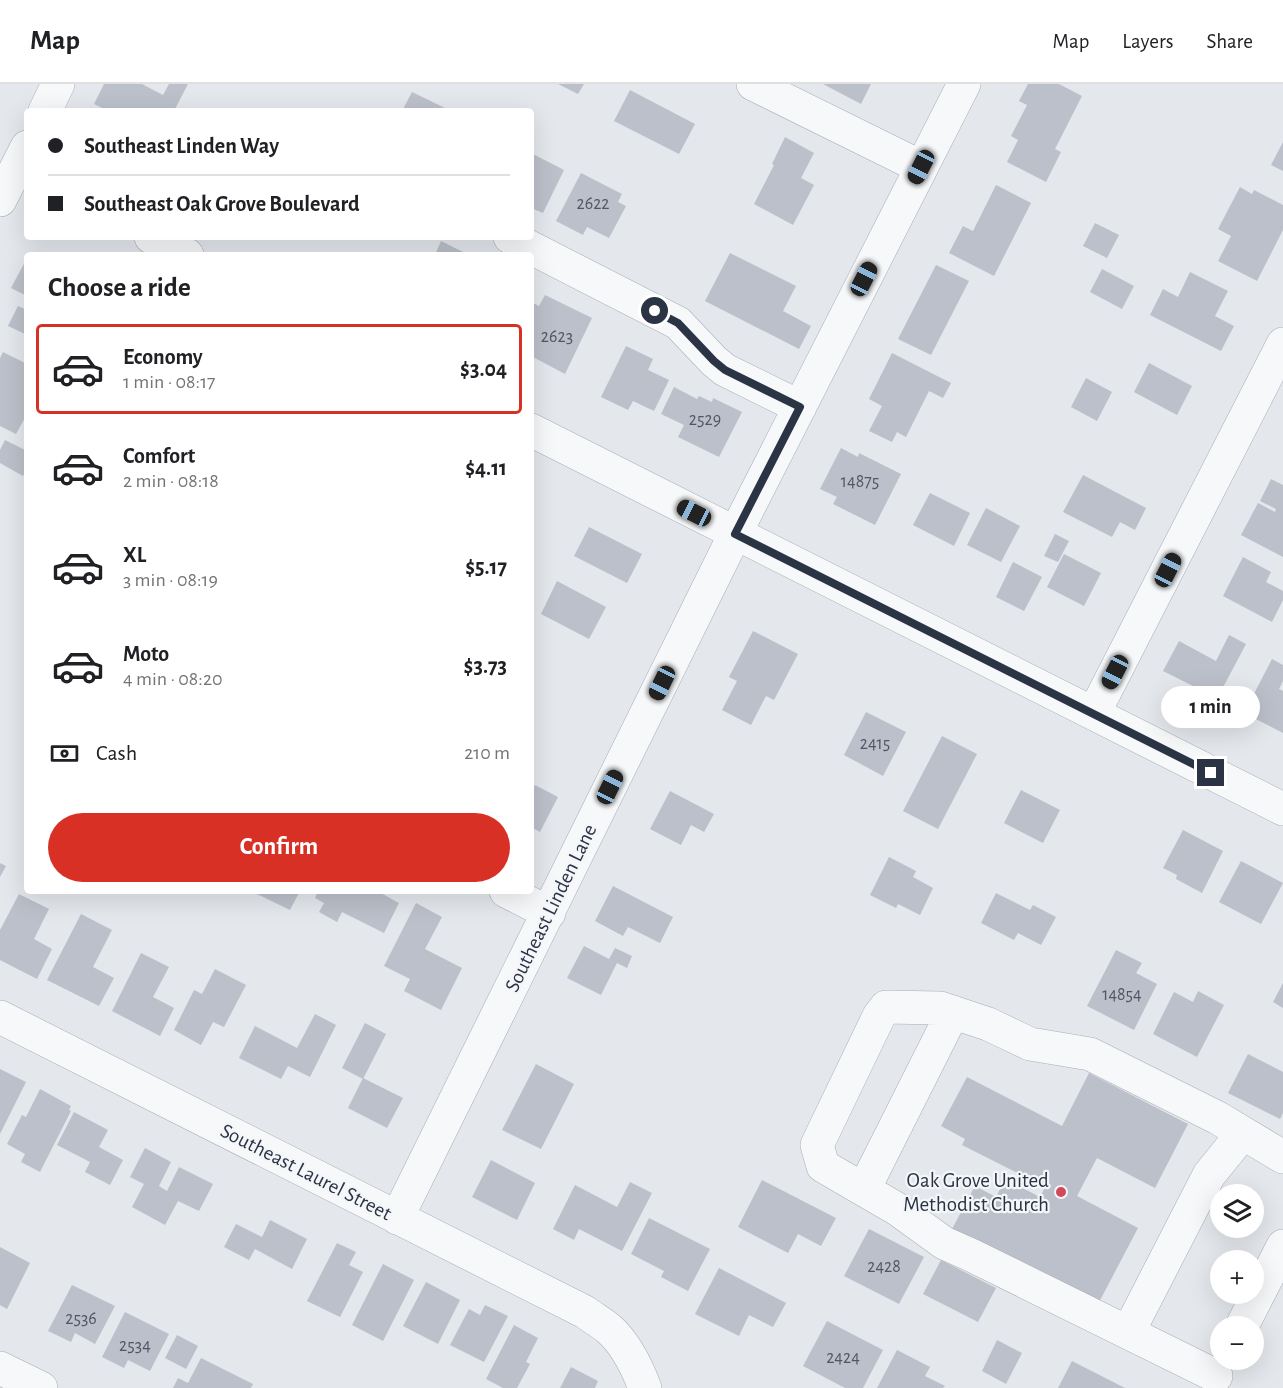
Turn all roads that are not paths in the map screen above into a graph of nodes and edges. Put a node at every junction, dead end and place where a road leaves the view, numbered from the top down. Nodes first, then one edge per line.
1 (58, 84) edge
2 (753, 84) edge
3 (964, 84) edge
4 (46, 108) edge
5 (18, 162) edge
6 (921, 167) junction
7 (0, 200) edge
8 (157, 240) edge
9 (516, 240) edge
10 (181, 252) edge
11 (1283, 344) edge
12 (800, 407) junction
13 (534, 432) edge
14 (735, 534) junction
15 (1094, 713) junction
16 (1283, 809) edge
17 (512, 894) edge
18 (549, 913) junction
19 (952, 1012) junction
20 (0, 1017) edge
21 (1243, 1133) junction
22 (1283, 1157) edge
23 (864, 1189) junction
24 (397, 1218) junction
25 (1283, 1246) edge
26 (1274, 1286) edge
27 (1250, 1316) edge
28 (1135, 1336) junction
29 (0, 1368) edge
30 (1217, 1374) edge
31 (41, 1388) edge
32 (645, 1388) edge

1 - 4 street
2 - 6 street
3 - 6 street, Southeast Linden Lane
5 - 7 street
6 - 12 street, Southeast Linden Lane
8 - 10 street
9 - 12 street
11 - 15 street
12 - 14 street, Southeast Linden Lane
13 - 14 street
14 - 15 street
14 - 18 street, Southeast Linden Lane
15 - 16 street
17 - 18 street
18 - 24 street, Southeast Linden Lane
19 - 21 street
19 - 23 street
19 - 23 street
20 - 24 street, Southeast Laurel Street
21 - 22 street
21 - 28 street
23 - 28 street
24 - 32 street, Southeast Laurel Street
25 - 26 street
26 - 27 street
28 - 30 street
29 - 31 street

